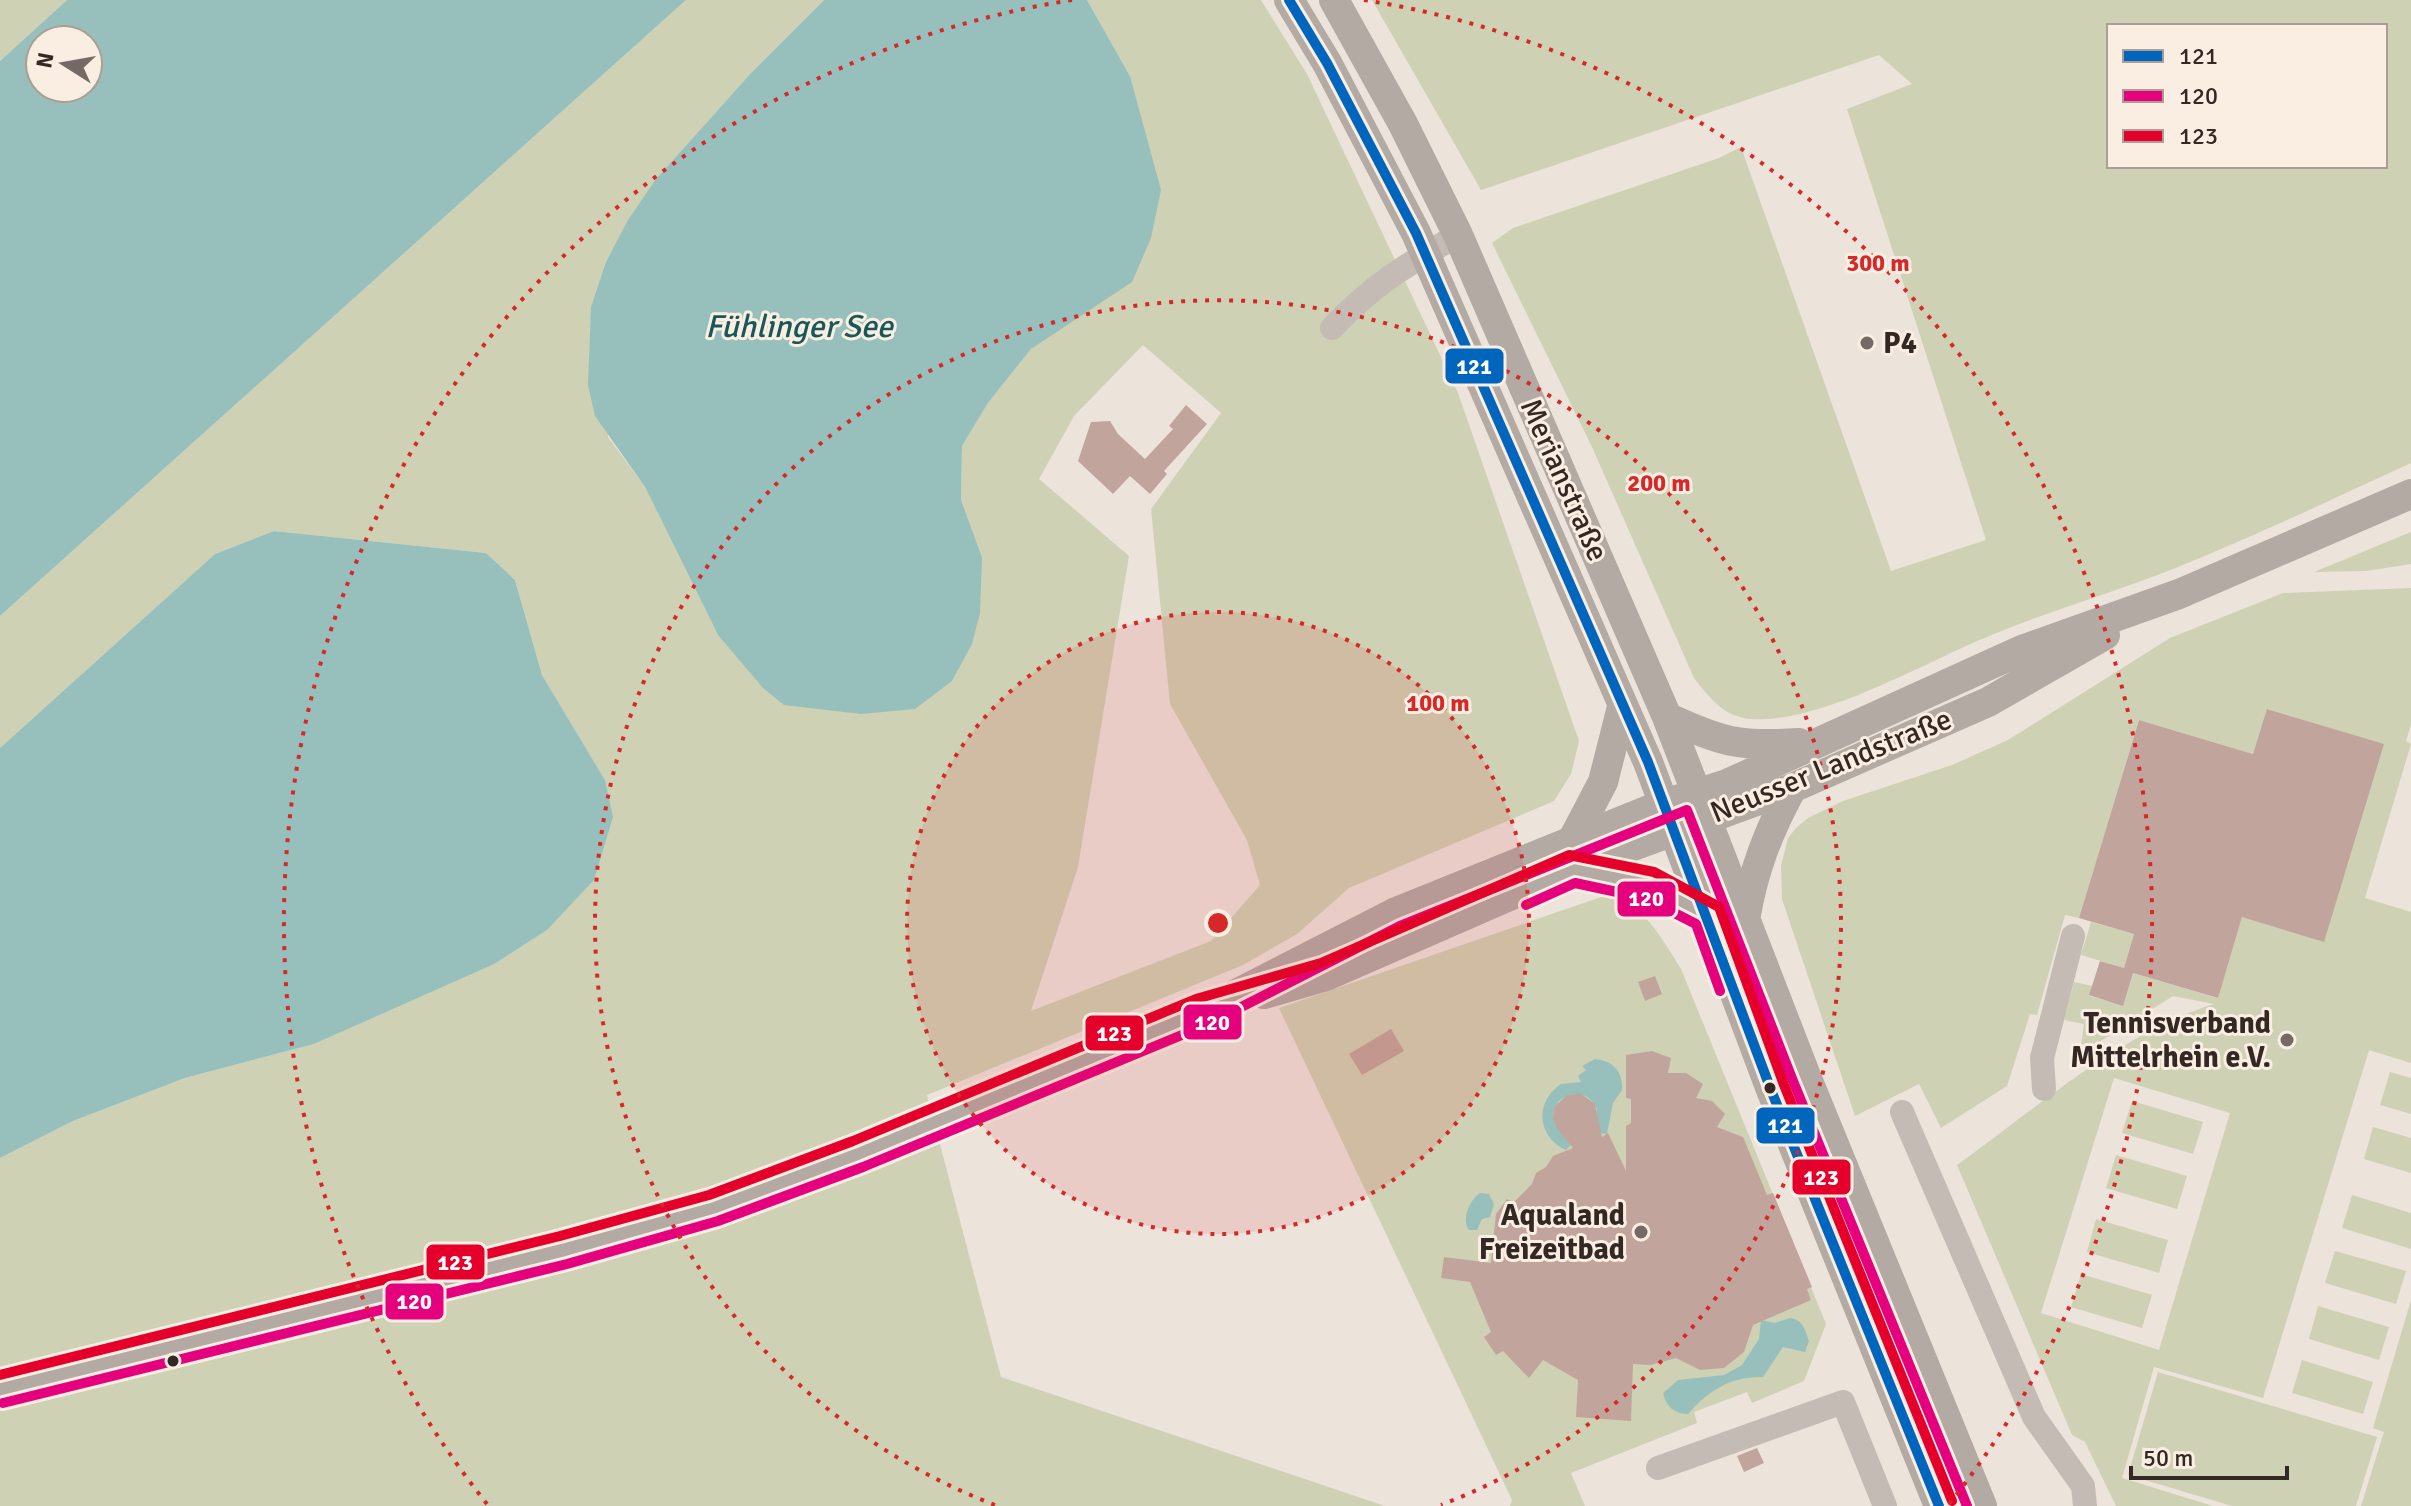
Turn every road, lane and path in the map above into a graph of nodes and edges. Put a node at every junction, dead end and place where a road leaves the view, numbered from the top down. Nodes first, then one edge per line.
1 (1289, 0) edge
2 (1334, 0) edge
3 (1458, 235) junction
4 (1425, 254) junction
5 (1332, 328) dead end
6 (2411, 494) edge
7 (2179, 594) junction
8 (1622, 707) junction
9 (1667, 717) junction
10 (1821, 741) junction
11 (1792, 788) junction
12 (1700, 805) junction
13 (1669, 816) junction
14 (1572, 854) junction
15 (1707, 914) junction
16 (1745, 920) junction
17 (2073, 936) dead end
18 (2044, 1089) dead end
19 (1902, 1112) dead end
20 (0, 1389) edge
21 (1658, 1468) dead end
22 (1885, 1506) edge
23 (1939, 1506) edge
24 (1982, 1506) edge
25 (2085, 1506) edge

1 - 4 main road, Merianstraße
2 - 3 main road, Merianstraße
3 - 4 lane
3 - 9 main road, Merianstraße
4 - 5 lane
4 - 8 main road, Merianstraße
6 - 7 main road, Neusser Landstraße
7 - 10 main road, Neusser Landstraße
7 - 11 main road, Neusser Landstraße
8 - 13 main road, Merianstraße
8 - 14 main road
9 - 10 main road
9 - 12 main road, Merianstraße
10 - 12 main road, Neusser Landstraße
11 - 12 main road, Neusser Landstraße
11 - 16 main road
12 - 13 main road, Neusser Landstraße
12 - 16 main road, Merianstraße
13 - 14 main road, Neusser Landstraße
13 - 15 main road, Merianstraße
14 - 15 main road
14 - 20 main road, Neusser Landstraße
15 - 23 main road, Merianstraße
16 - 24 main road, Merianstraße
17 - 18 lane
19 - 25 lane
21 - 22 lane

